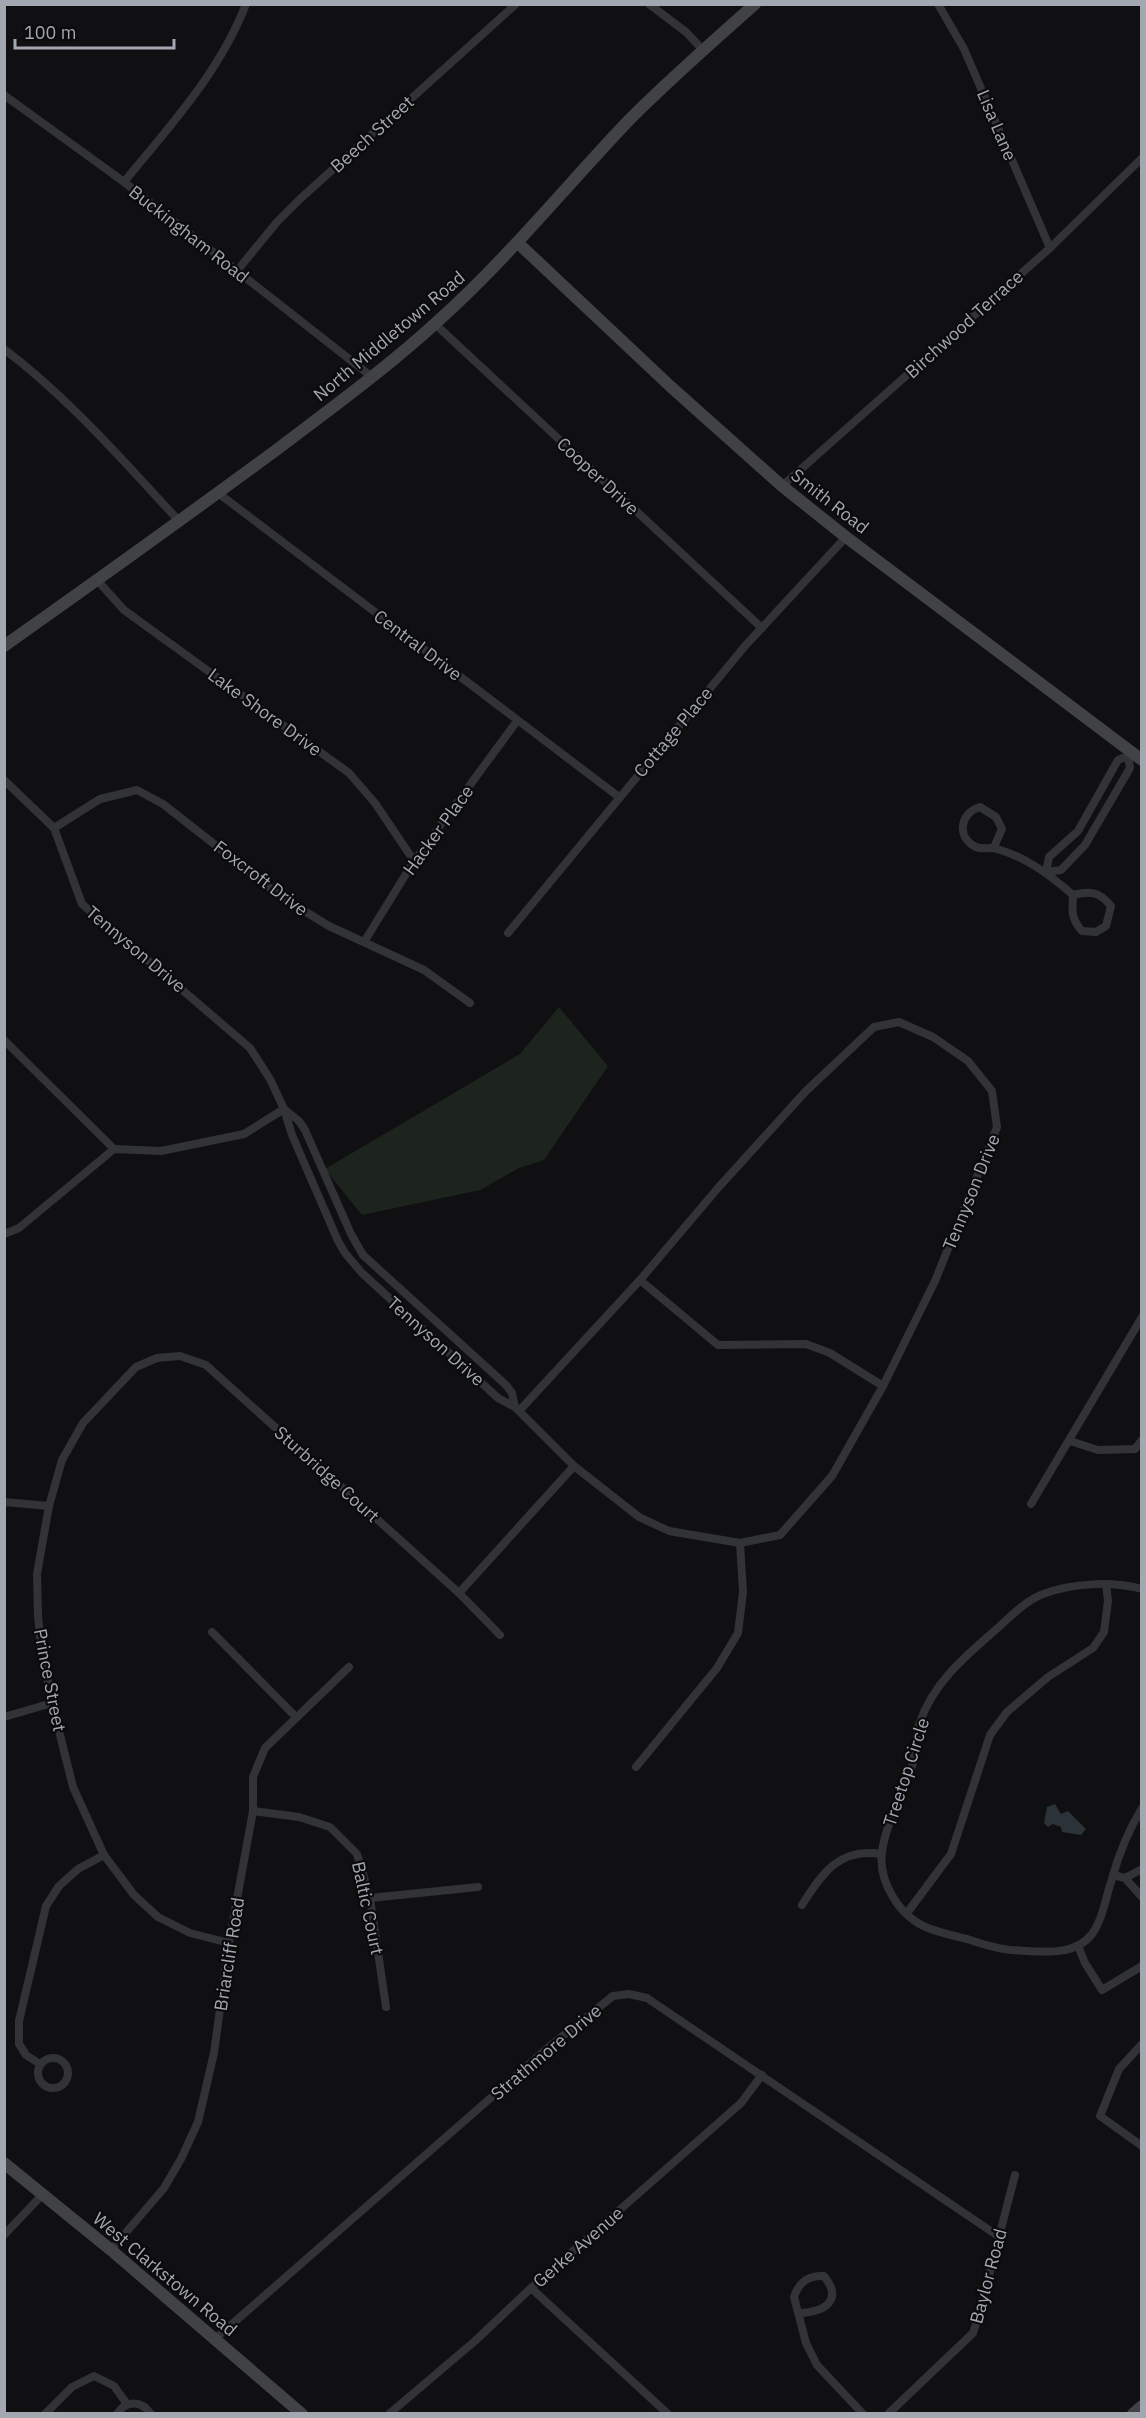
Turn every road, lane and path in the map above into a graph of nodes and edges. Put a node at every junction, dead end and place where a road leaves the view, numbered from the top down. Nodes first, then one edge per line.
1 (246, 4) edge
2 (516, 4) edge
3 (649, 4) edge
4 (755, 4) edge
5 (938, 4) edge
6 (703, 50) junction
7 (4, 94) edge
8 (1142, 158) edge
9 (124, 183) junction
10 (518, 243) junction
11 (1050, 248) junction
12 (236, 272) junction
13 (435, 324) junction
14 (4, 349) edge
15 (372, 377) junction
16 (782, 486) junction
17 (218, 493) junction
18 (180, 522) junction
19 (846, 537) junction
20 (98, 580) junction
21 (762, 628) junction
22 (4, 646) edge
23 (517, 721) junction
24 (1129, 754) junction
25 (1142, 760) edge
26 (4, 780) edge
27 (1101, 790) junction
28 (619, 797) junction
29 (1112, 798) junction
30 (54, 828) junction
31 (994, 847) junction
32 (414, 861) junction
33 (1046, 872) junction
34 (1073, 896) junction
35 (508, 933) dead end
36 (364, 942) junction
37 (470, 1002) dead end
38 (6, 1045) edge
39 (284, 1109) junction
40 (114, 1149) junction
41 (4, 1234) edge
42 (640, 1280) junction
43 (1142, 1317) edge
44 (136, 1367) joint
45 (883, 1386) junction
46 (517, 1409) junction
47 (1142, 1440) edge
48 (1070, 1441) junction
49 (574, 1466) junction
50 (4, 1502) edge
51 (1031, 1504) dead end
52 (49, 1506) junction
53 (740, 1543) junction
54 (1106, 1584) junction
55 (1142, 1589) edge
56 (459, 1593) junction
57 (212, 1632) dead end
58 (500, 1635) dead end
59 (349, 1666) dead end
60 (52, 1703) junction
61 (4, 1717) edge
62 (296, 1717) junction
63 (636, 1767) dead end
64 (1142, 1808) edge
65 (253, 1811) junction
66 (881, 1854) junction
67 (104, 1856) junction
68 (1142, 1869) edge
69 (1113, 1875) junction
70 (1125, 1878) junction
71 (478, 1887) dead end
72 (1142, 1897) edge
73 (370, 1898) junction
74 (802, 1905) dead end
75 (907, 1913) junction
76 (229, 1943) junction
77 (1078, 1946) junction
78 (1142, 1966) edge
79 (386, 2007) dead end
80 (1142, 2044) edge
81 (40, 2064) dead end
82 (762, 2075) junction
83 (1142, 2146) edge
84 (4, 2163) edge
85 (1015, 2175) dead end
86 (42, 2195) junction
87 (4, 2235) edge
88 (998, 2236) junction
89 (111, 2250) junction
90 (531, 2288) junction
91 (800, 2313) junction
92 (215, 2339) junction
93 (127, 2404) junction
94 (1142, 2406) edge
95 (45, 2414) edge
96 (117, 2414) edge
97 (151, 2414) edge
98 (302, 2414) edge
99 (389, 2414) edge
100 (668, 2414) edge
101 (863, 2414) edge
102 (888, 2414) edge
103 (1133, 2414) edge

1 - 9 street
2 - 12 street, Beech Street
3 - 6 street
4 - 6 street, North Middletown Road
5 - 11 street, Lisa Lane
6 - 10 street, North Middletown Road
7 - 9 street, Buckingham Road
8 - 11 street, Birchwood Terrace
9 - 12 street, Buckingham Road
10 - 13 street, North Middletown Road
10 - 16 street, Smith Road
11 - 16 street, Birchwood Terrace
12 - 15 street, Buckingham Road
13 - 15 street, North Middletown Road
13 - 21 street, Cooper Drive
14 - 18 street
15 - 17 street, North Middletown Road
16 - 19 street, Smith Road
17 - 18 street, North Middletown Road
17 - 23 street, Central Drive
18 - 20 street, North Middletown Road
19 - 21 street, Cottage Place
19 - 24 street, Smith Road
20 - 22 street, North Middletown Road
20 - 32 street, Lake Shore Drive
21 - 28 street, Cottage Place
23 - 28 street, Central Drive
23 - 32 street, Hacker Place
24 - 25 street, Smith Road
24 - 27 street
24 - 29 street
26 - 30 street, Tennyson Drive
27 - 29 street
27 - 33 street
28 - 35 street, Cottage Place
29 - 33 street
30 - 36 street, Foxcroft Drive
30 - 39 street, Tennyson Drive
31 - 31 street
31 - 33 street
32 - 36 street, Hacker Place
33 - 34 street
34 - 34 street
36 - 37 street, Foxcroft Drive
38 - 40 street
39 - 40 street
39 - 46 street, Tennyson Drive
39 - 46 street, Tennyson Drive
40 - 41 street
42 - 45 street
42 - 45 street, Tennyson Drive
42 - 46 street, Tennyson Drive
43 - 48 street
44 - 52 street, Prince Street
44 - 56 street, Sturbridge Court
45 - 53 street, Tennyson Drive
46 - 49 street, Tennyson Drive
47 - 48 street
48 - 51 street
49 - 53 street, Tennyson Drive
49 - 56 street
50 - 52 street
52 - 60 street, Prince Street
53 - 63 street
54 - 55 street, Treetop Circle
54 - 66 street, Treetop Circle
54 - 75 street
56 - 58 street, Sturbridge Court
57 - 62 street
59 - 62 street, Briarcliff Road
60 - 61 street
60 - 67 street, Prince Street
62 - 65 street, Briarcliff Road
64 - 69 street
65 - 73 street, Baltic Court
65 - 76 street, Briarcliff Road
66 - 74 street
66 - 75 street, Treetop Circle
67 - 76 street, Prince Street
67 - 81 street
68 - 70 street
69 - 70 street
69 - 77 street
70 - 72 street
71 - 73 street
73 - 79 street, Baltic Court
75 - 77 street, Treetop Circle
76 - 89 street, Briarcliff Road
77 - 78 street
80 - 83 street
82 - 88 street, Strathmore Drive
82 - 90 street, Gerke Avenue
82 - 92 street, Strathmore Drive
84 - 86 street, West Clarkstown Road
85 - 88 street, Baylor Road
86 - 87 street
86 - 89 street, West Clarkstown Road
88 - 102 street, Baylor Road
89 - 92 street, West Clarkstown Road
90 - 99 street, Gerke Avenue
90 - 100 street
91 - 91 street
91 - 101 street
92 - 98 street, West Clarkstown Road
93 - 95 street
93 - 96 street
93 - 97 street
94 - 103 street

